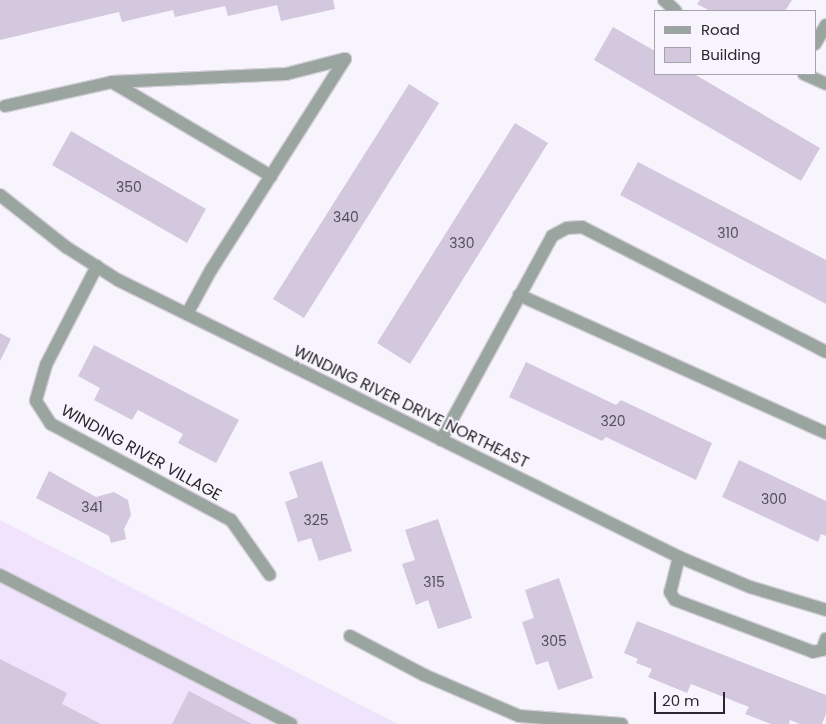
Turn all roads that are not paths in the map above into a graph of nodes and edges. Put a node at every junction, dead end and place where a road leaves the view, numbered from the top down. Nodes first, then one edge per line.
1 (664, 0) edge
2 (675, 10) edge
3 (826, 26) edge
4 (816, 42) edge
5 (806, 75) edge
6 (112, 82) junction
7 (826, 84) edge
8 (5, 106) dead end
9 (271, 176) junction
10 (0, 195) edge
11 (97, 266) junction
12 (519, 296) junction
13 (187, 314) junction
14 (826, 352) edge
15 (826, 433) edge
16 (441, 440) junction
17 (679, 557) junction
18 (0, 575) edge
19 (270, 575) dead end
20 (826, 610) edge
21 (350, 636) dead end
22 (826, 638) edge
23 (291, 724) edge
24 (622, 724) edge

1 - 2 street
3 - 4 street
5 - 7 street
6 - 8 street
6 - 9 street
6 - 9 street
9 - 13 street
10 - 11 street, WINDING RIVER DRIVE NORTHEAST
11 - 13 street, WINDING RIVER DRIVE NORTHEAST
11 - 19 street, WINDING RIVER VILLAGE
12 - 14 street
12 - 15 street
12 - 16 street
13 - 16 street, WINDING RIVER DRIVE NORTHEAST
16 - 17 street, WINDING RIVER DRIVE NORTHEAST
17 - 20 street, WINDING RIVER DRIVE NORTHEAST
17 - 22 street
18 - 23 street
21 - 24 street

